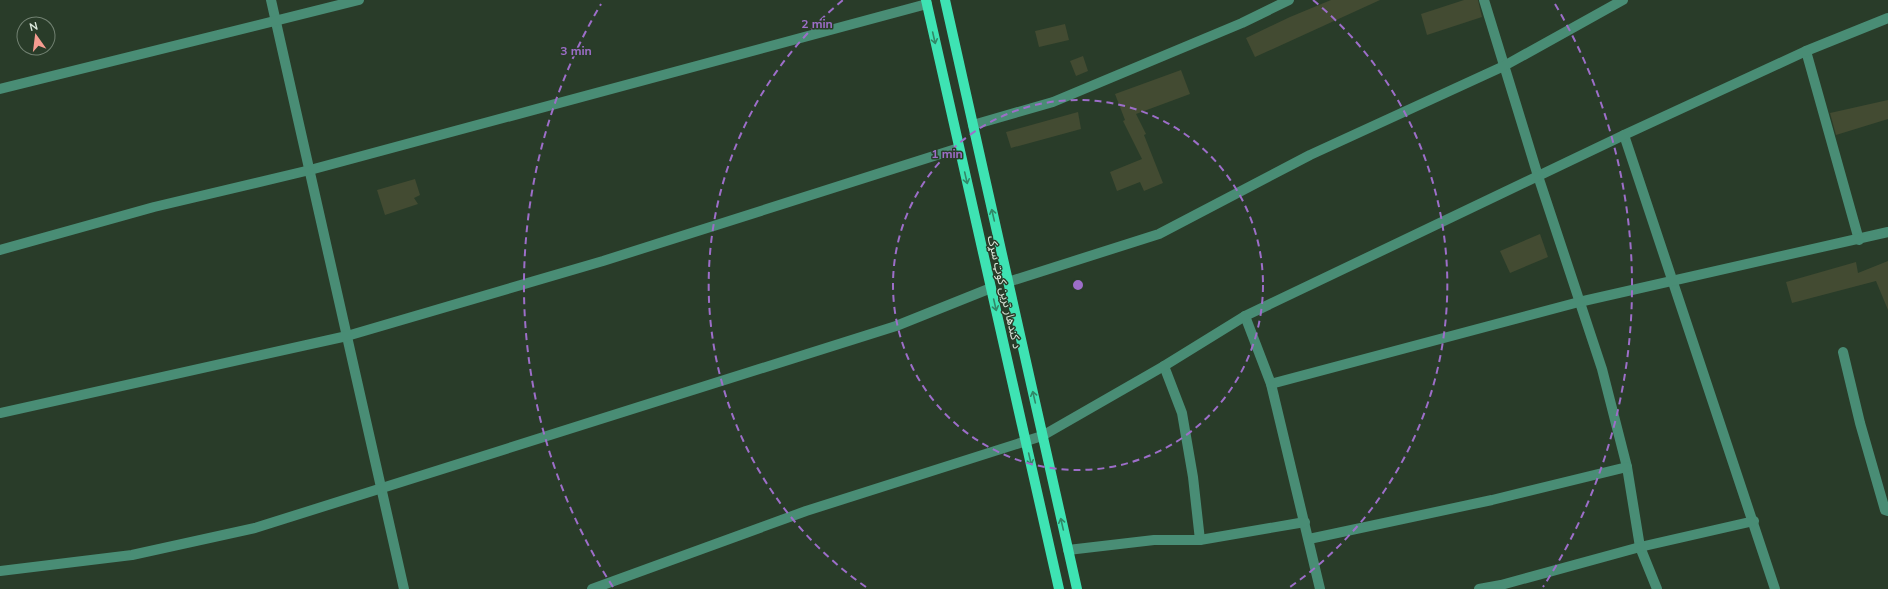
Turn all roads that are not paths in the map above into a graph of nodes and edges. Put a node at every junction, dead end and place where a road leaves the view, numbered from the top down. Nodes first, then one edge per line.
1 (271, 0) edge
2 (359, 0) edge
3 (945, 0) edge
4 (1289, 0) edge
5 (1484, 0) edge
6 (1623, 0) edge
7 (926, 2) edge
8 (1888, 18) edge
9 (276, 21) junction
10 (1806, 51) junction
11 (1504, 66) junction
12 (963, 84) junction
13 (946, 88) junction
14 (0, 89) edge
15 (972, 125) junction
16 (1624, 135) junction
17 (959, 148) junction
18 (310, 170) junction
19 (1538, 176) junction
20 (1888, 232) edge
21 (1859, 240) junction
22 (0, 250) edge
23 (1674, 281) junction
24 (1008, 282) junction
25 (991, 288) junction
26 (1579, 302) junction
27 (1245, 316) junction
28 (347, 336) junction
29 (1843, 352) dead end
30 (1164, 366) junction
31 (1271, 384) junction
32 (0, 413) edge
33 (1042, 436) junction
34 (1026, 441) junction
35 (1627, 467) junction
36 (382, 489) junction
37 (1888, 511) edge
38 (1754, 521) junction
39 (1305, 522) junction
40 (1309, 539) junction
41 (1200, 540) junction
42 (1640, 547) junction
43 (1068, 550) junction
44 (0, 571) edge
45 (404, 589) edge
46 (592, 589) edge
47 (1059, 589) edge
48 (1077, 589) edge
49 (1320, 589) edge
50 (1479, 589) edge
51 (1657, 589) edge
52 (1775, 589) edge

1 - 9 street
2 - 9 street
3 - 12 main road, د کندهار ترين کوټ سړک
4 - 15 street
5 - 11 street
6 - 11 street
7 -> 13 main road, د کندهار ترين کوټ سړک
7 - 18 street
8 - 10 street
9 - 14 street
9 - 18 street
10 - 16 street
10 - 21 street
11 - 19 street
11 - 24 street
12 - 13 main road
12 - 15 main road, د کندهار ترين کوټ سړک
13 - 17 main road, د کندهار ترين کوټ سړک
24 -> 15 main road, د کندهار ترين کوټ سړک
16 - 19 street
16 - 23 street
17 -> 25 main road, د کندهار ترين کوټ سړک
17 - 28 street
18 - 22 street
18 - 28 street
19 - 26 street
19 - 27 street
20 - 21 street
21 - 23 street
23 - 26 street
23 - 38 street
33 -> 24 main road, د کندهار ترين کوټ سړک
25 -> 34 main road, د کندهار ترين کوټ سړک
25 - 36 street
26 - 31 street
26 - 35 street
27 - 30 street
27 - 31 street
28 - 32 street
28 - 36 street
29 - 37 street
30 - 33 street
30 - 41 street
31 - 39 street
33 - 34 street
43 -> 33 main road, د کندهار ترين کوټ سړک
34 - 46 street
34 -> 47 main road, د کندهار ترين کوټ سړک
35 - 40 street
35 - 42 street
36 - 44 street
36 - 45 street
38 - 42 street
38 - 52 street
39 - 40 street
39 - 41 street
40 - 49 street
41 - 43 street
42 - 50 street
42 - 51 street
43 - 48 main road, د کندهار ترين کوټ سړک

